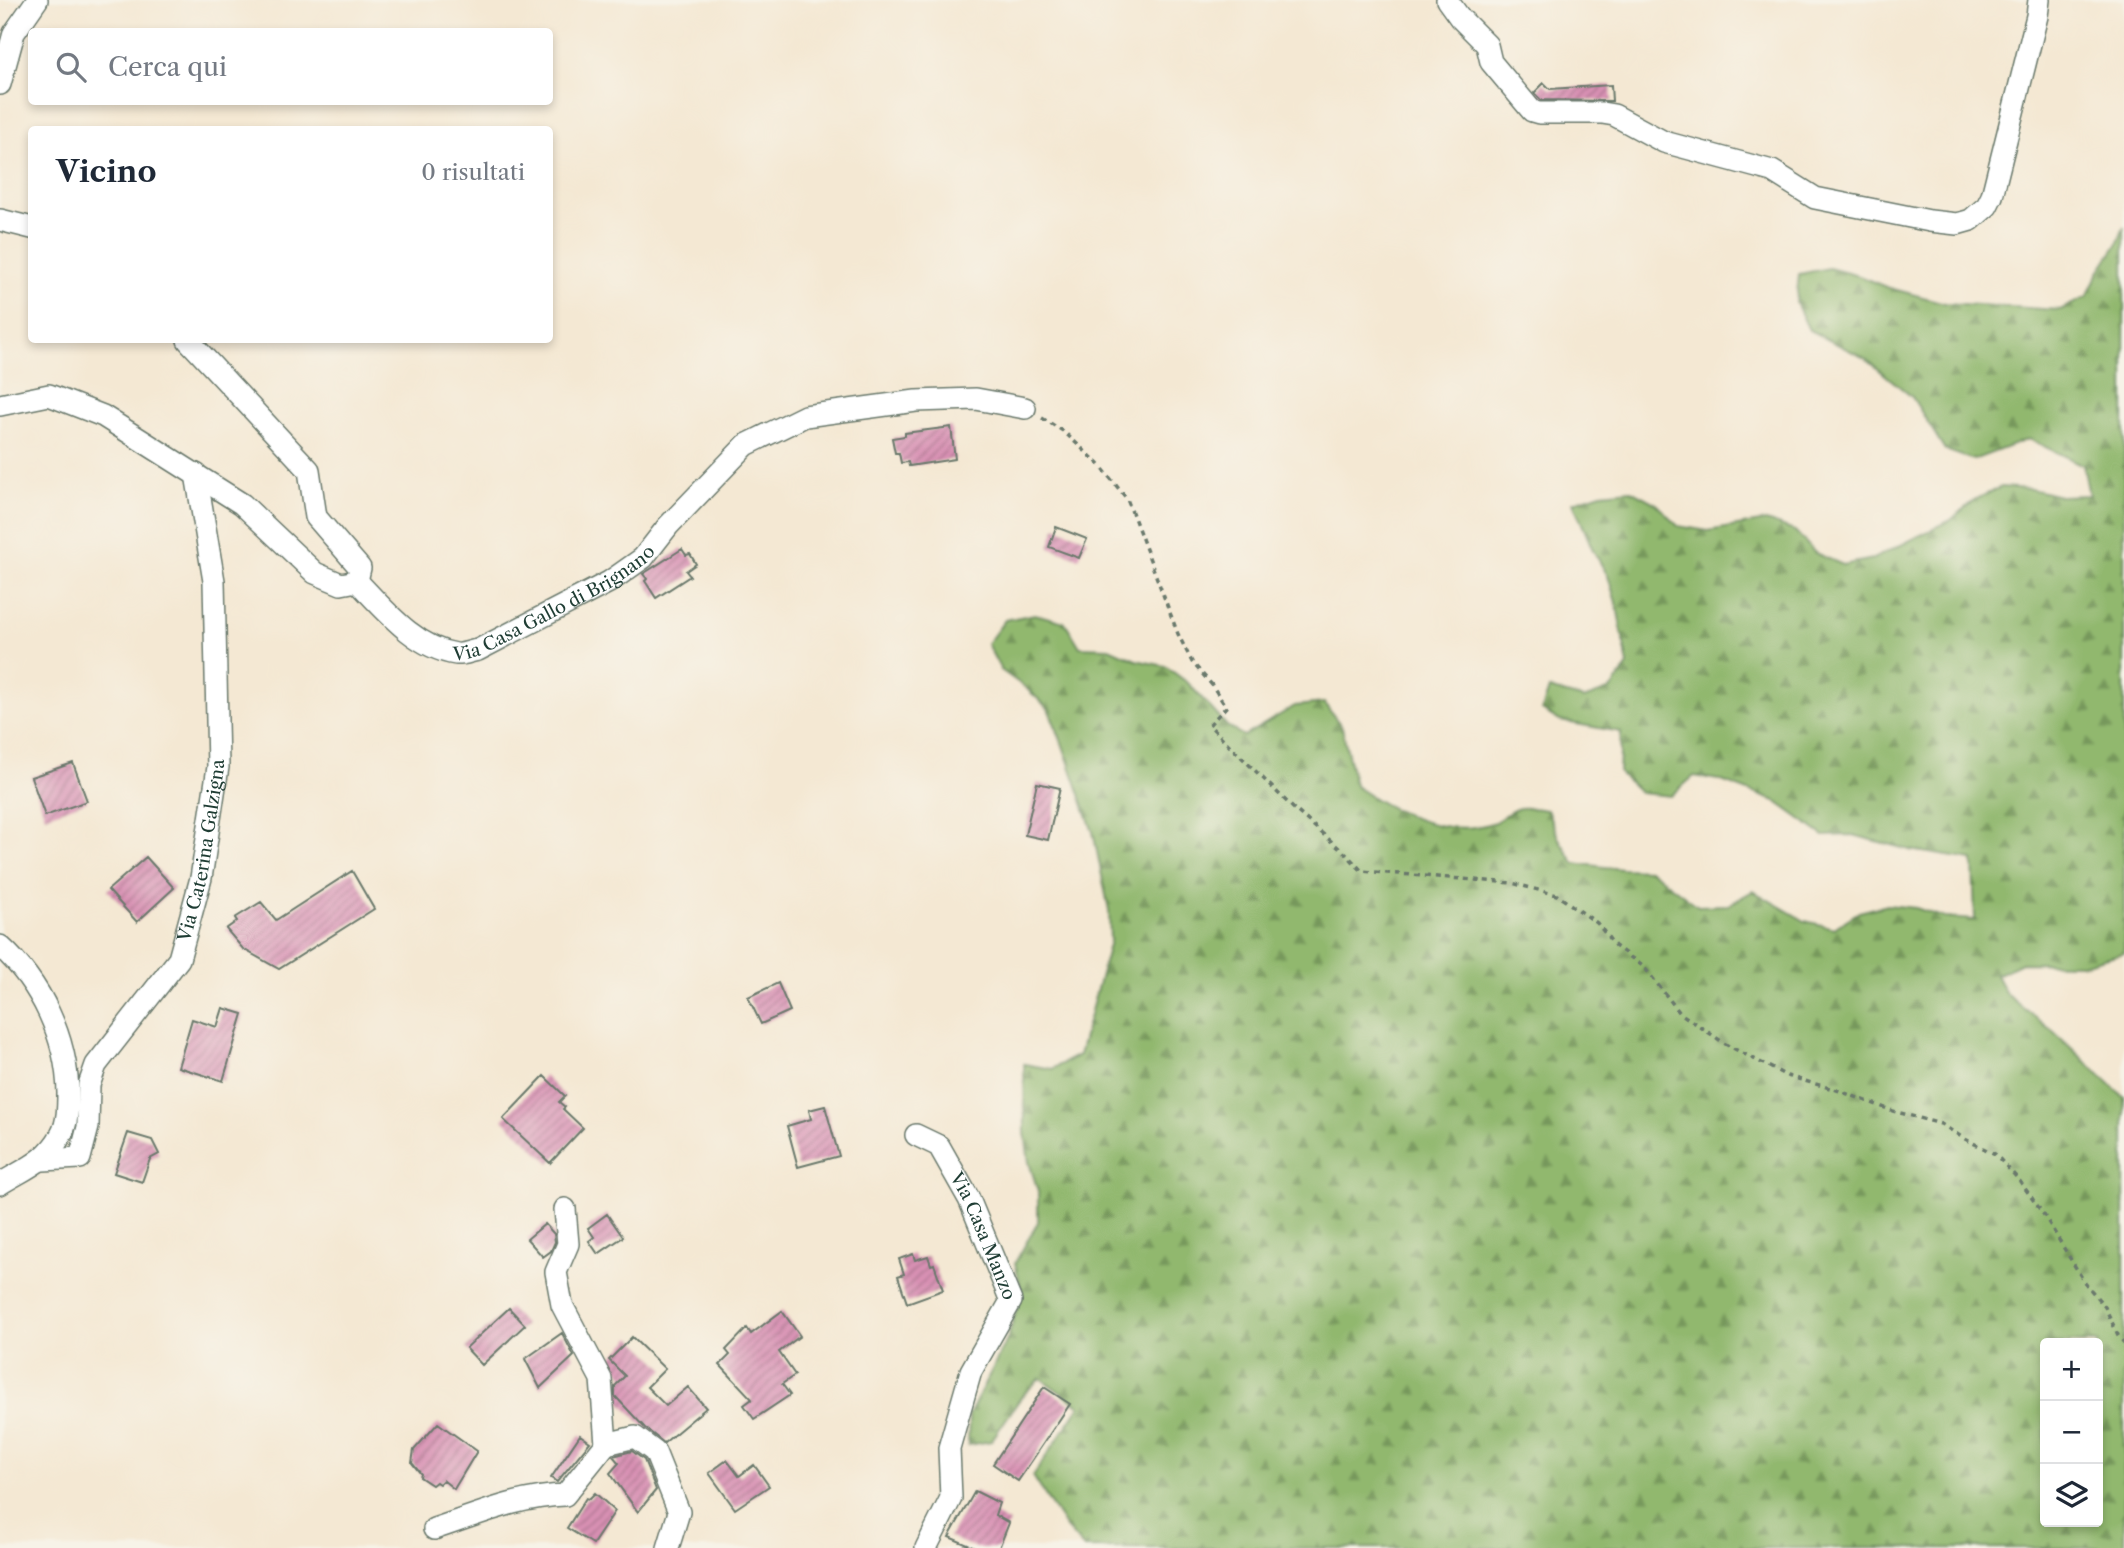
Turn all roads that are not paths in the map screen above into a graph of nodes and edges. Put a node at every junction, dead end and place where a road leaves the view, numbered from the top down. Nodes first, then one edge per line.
1 (37, 0) edge
2 (1447, 0) edge
3 (2039, 0) edge
4 (0, 84) edge
5 (0, 220) edge
6 (28, 227) edge
7 (191, 343) edge
8 (0, 405) edge
9 (1025, 408) road end
10 (196, 474) junction
11 (357, 581) junction
12 (0, 946) edge
13 (916, 1135) dead end
14 (43, 1160) junction
15 (0, 1184) edge
16 (565, 1209) dead end
17 (606, 1444) junction
18 (435, 1529) dead end
19 (668, 1548) edge
20 (926, 1548) edge

1 - 4 street
2 - 3 street
5 - 6 street
7 - 11 street, Via Casa Gallo di Brignano
8 - 10 street
9 - 11 street, Via Casa Gallo di Brignano
10 - 11 street
10 - 14 street, Via Caterina Galzigna
12 - 14 street, Via Caterina Galzigna
13 - 20 street, Via Casa Manzo
14 - 15 street, Via Caterina Galzigna
16 - 17 street
17 - 18 street
17 - 19 street

